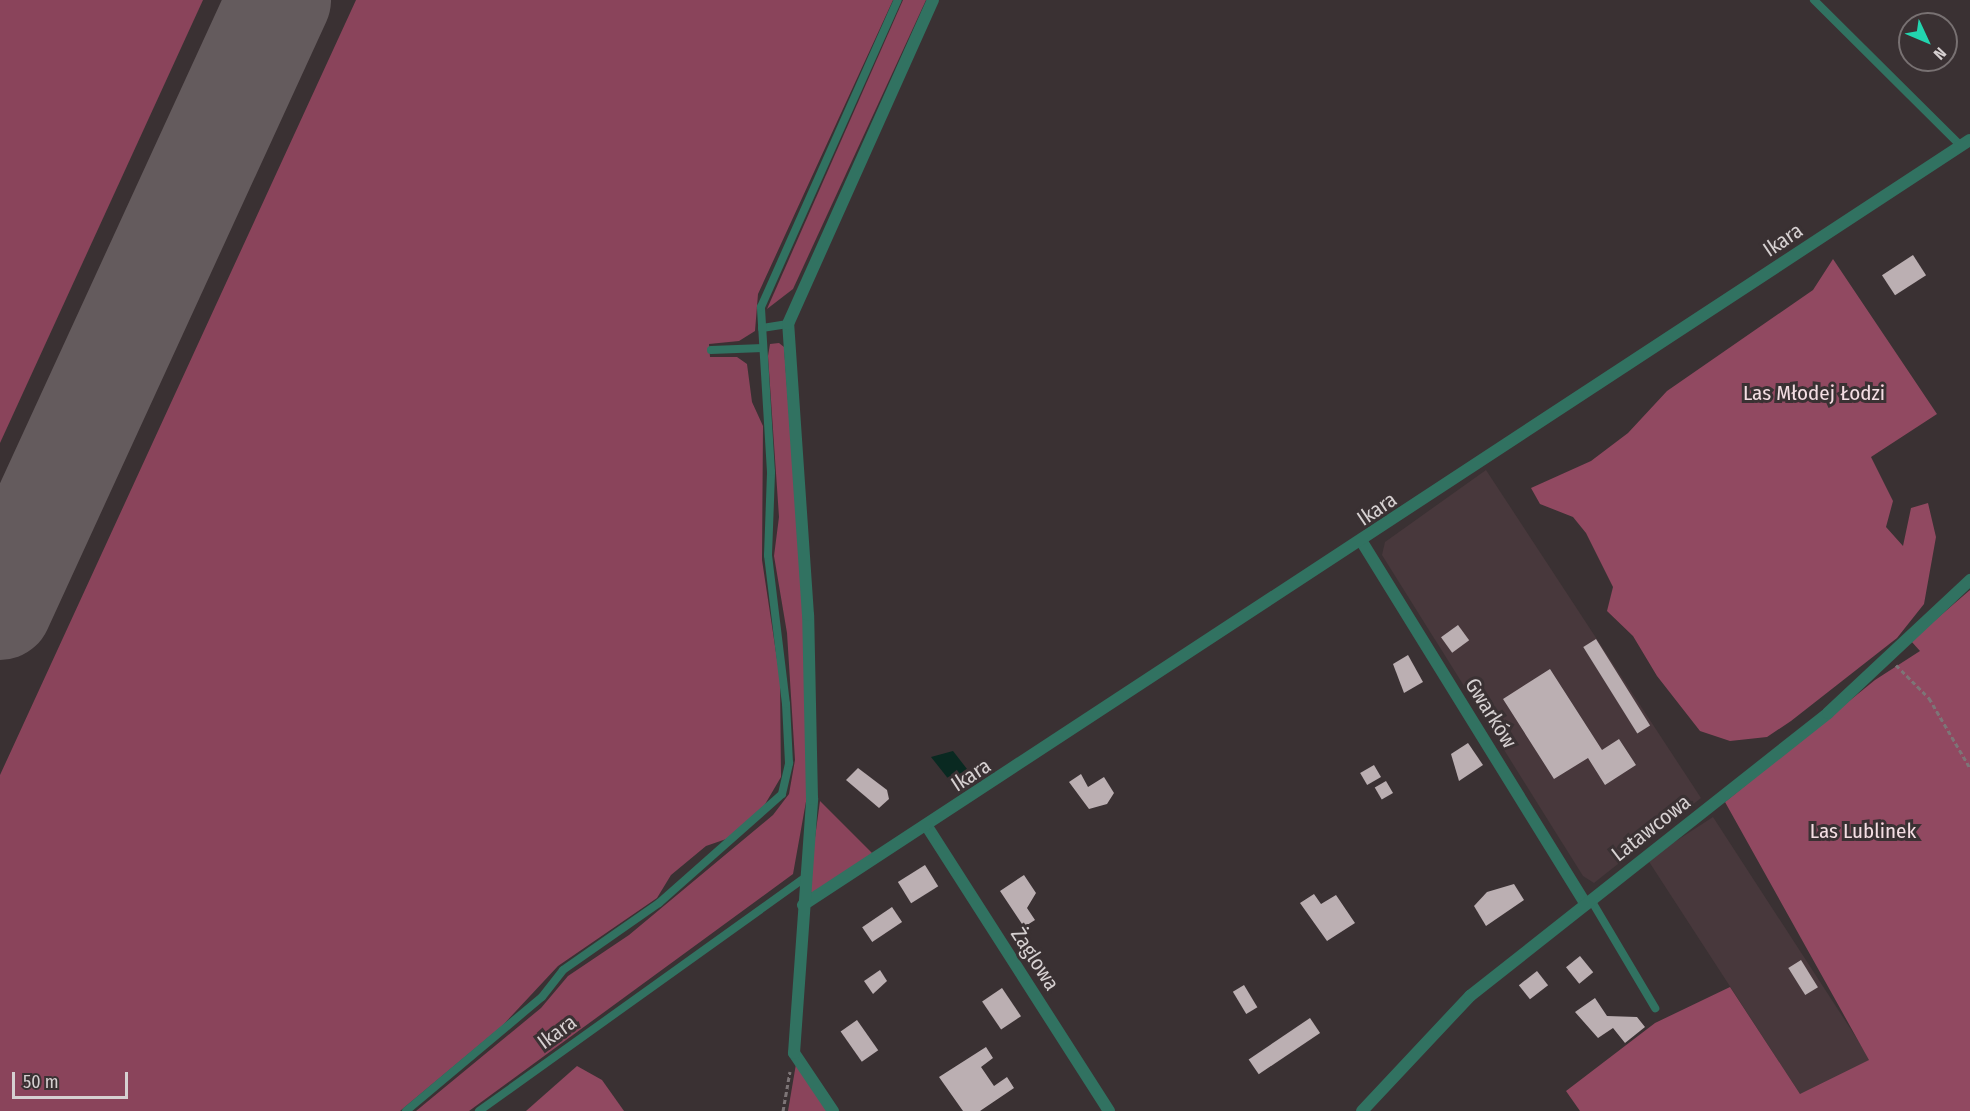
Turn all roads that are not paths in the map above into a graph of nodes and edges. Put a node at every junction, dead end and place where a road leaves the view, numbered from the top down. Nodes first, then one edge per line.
1 (898, 0) edge
2 (933, 0) edge
3 (1814, 0) edge
4 (1965, 143) edge
5 (788, 324) junction
6 (762, 328) junction
7 (763, 348) junction
8 (711, 350) dead end
9 (1362, 542) junction
10 (1970, 580) edge
11 (927, 828) junction
12 (803, 879) junction
13 (1588, 902) junction
14 (803, 905) junction
15 (1655, 1008) dead end
16 (406, 1111) edge
17 (479, 1111) edge
18 (833, 1111) edge
19 (1109, 1111) edge
20 (1362, 1111) edge

1 - 6 lane
2 - 5 street
3 - 4 lane
4 - 9 street, Ikara
5 - 6 lane
5 - 12 street
6 - 7 lane
7 - 8 lane
7 - 16 lane
9 - 11 street, Ikara
9 - 13 street, Gwarków
10 - 13 street, Latawcowa
11 - 14 street, Ikara
11 - 19 street, Żaglowa
12 - 14 street
12 - 17 lane, Ikara
13 - 15 lane
13 - 20 street, Latawcowa
14 - 18 street

